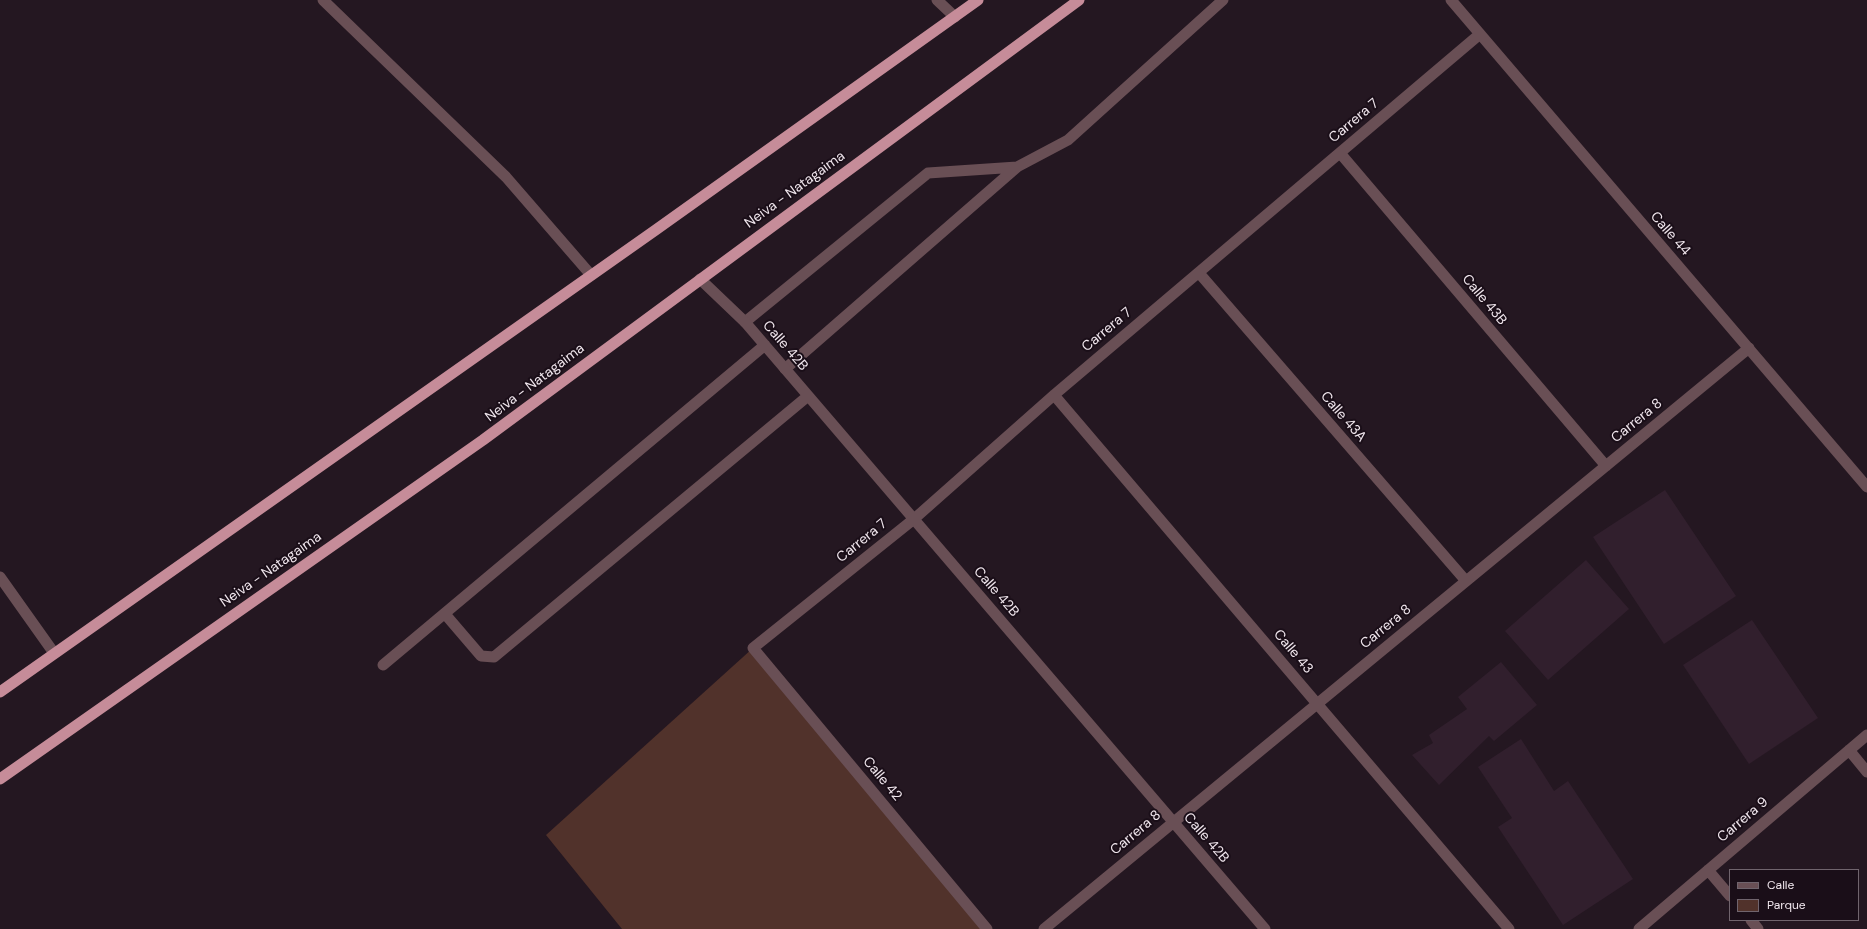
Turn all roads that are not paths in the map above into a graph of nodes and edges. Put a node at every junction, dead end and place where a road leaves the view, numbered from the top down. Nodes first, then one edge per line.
1 (323, 0) edge
2 (937, 0) edge
3 (978, 0) edge
4 (1079, 0) edge
5 (1223, 0) edge
6 (1451, 0) edge
7 (954, 17) junction
8 (1480, 34) junction
9 (1340, 153) junction
10 (1017, 168) junction
11 (1199, 273) junction
12 (591, 275) junction
13 (700, 279) junction
14 (745, 322) junction
15 (765, 345) junction
16 (1749, 348) junction
17 (785, 369) junction
18 (1054, 395) junction
19 (808, 396) junction
20 (1606, 466) junction
21 (1867, 487) edge
22 (914, 519) junction
23 (0, 577) edge
24 (1466, 581) junction
25 (445, 614) junction
26 (753, 648) joint
27 (54, 653) junction
28 (383, 665) dead end
29 (0, 692) edge
30 (1317, 703) junction
31 (1867, 734) edge
32 (1849, 750) junction
33 (1867, 772) edge
34 (0, 779) edge
35 (1173, 822) junction
36 (1708, 870) junction
37 (1729, 895) edge
38 (1752, 921) edge
39 (987, 929) edge
40 (1044, 929) edge
41 (1265, 929) edge
42 (1510, 929) edge
43 (1639, 929) edge
44 (1758, 929) edge

1 - 12 street
2 - 7 street
3 - 7 highway
4 - 13 highway, Neiva - Natagaima
5 - 10 street
6 - 8 street, Calle 44
7 - 12 highway
8 - 9 street, Carrera 7
8 - 16 street, Calle 44
9 - 11 street, Carrera 7
9 - 20 street, Calle 43B
10 - 14 street
10 - 17 street
11 - 18 street, Carrera 7
11 - 24 street, Calle 43A
12 - 27 highway
13 - 14 street, Calle 42B
13 - 34 highway, Neiva - Natagaima
14 - 15 street, Calle 42B
15 - 17 street, Calle 42B
15 - 25 street
16 - 20 street, Carrera 8
16 - 21 street, Calle 44
17 - 19 street, Calle 42B
18 - 22 street, Carrera 7
18 - 30 street, Calle 43
19 - 22 street, Calle 42B
19 - 25 street
20 - 24 street, Carrera 8
22 - 26 street, Carrera 7
22 - 35 street, Calle 42B
23 - 27 street
24 - 30 street, Carrera 8
25 - 28 street
26 - 39 street, Calle 42
27 - 29 highway
30 - 35 street, Carrera 8
30 - 42 street, Calle 43
31 - 32 street, Carrera 9
32 - 33 street
32 - 36 street, Carrera 9
35 - 40 street, Carrera 8
35 - 41 street, Calle 42B
36 - 37 street
36 - 43 street, Carrera 9
38 - 44 street

